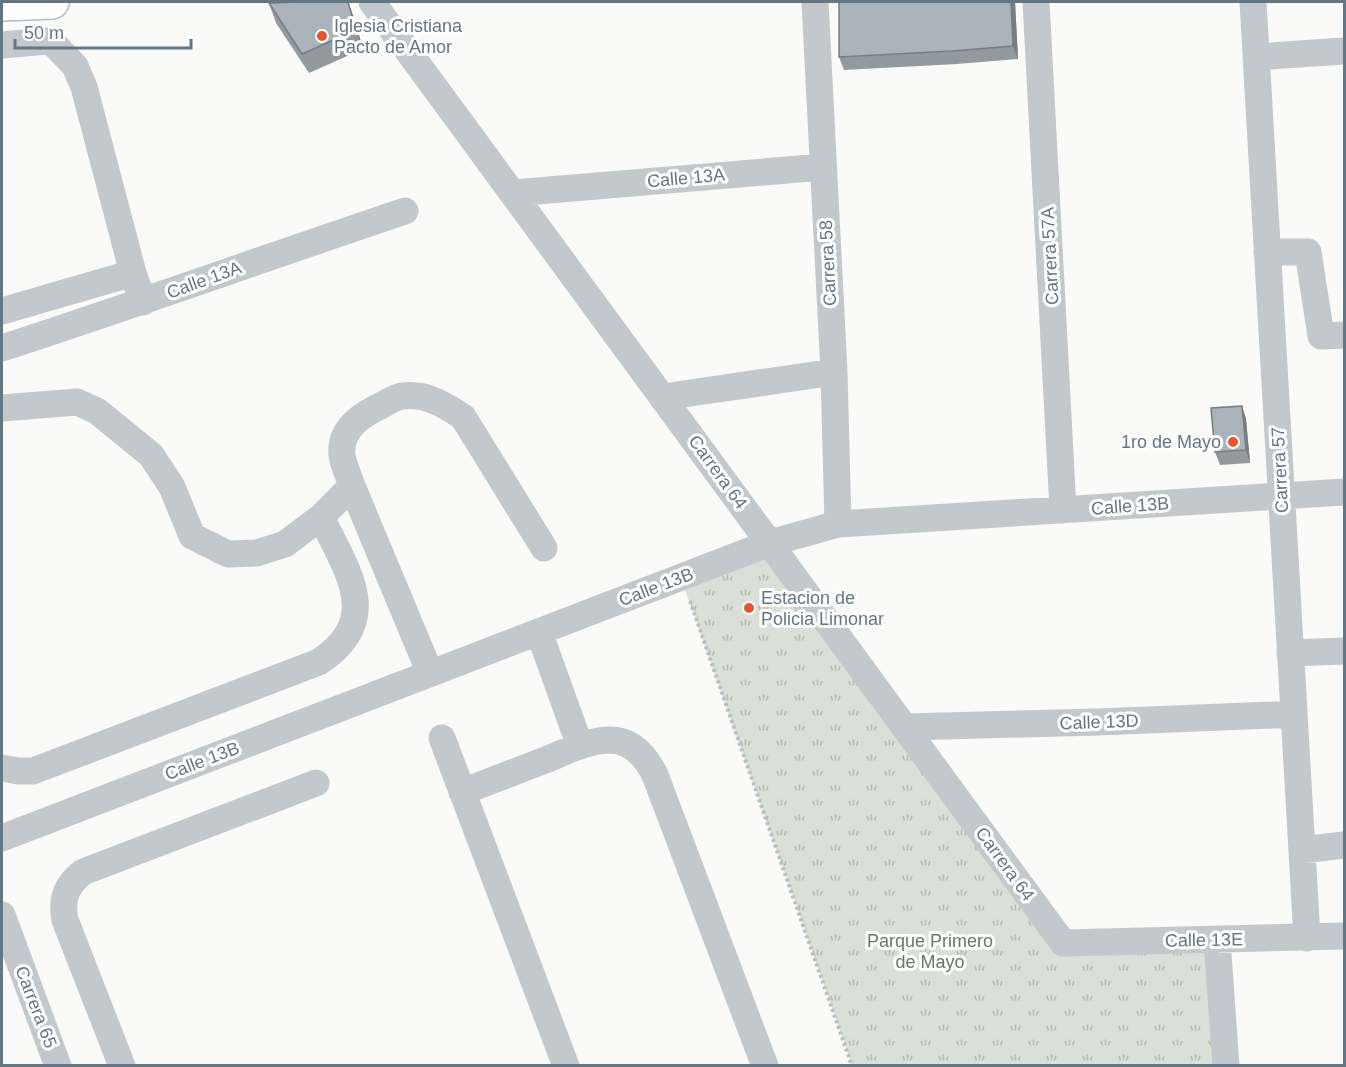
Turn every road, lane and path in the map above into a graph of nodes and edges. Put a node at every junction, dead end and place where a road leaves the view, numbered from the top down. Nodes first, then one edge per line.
1 (52, 2) edge
2 (372, 2) edge
3 (815, 2) edge
4 (1036, 2) edge
5 (1253, 2) edge
6 (2, 4) edge
7 (2, 45) edge
8 (1344, 51) edge
9 (1256, 57) junction
10 (823, 167) junction
11 (513, 193) junction
12 (405, 211) dead end
13 (1267, 252) junction
14 (133, 273) junction
15 (143, 302) junction
16 (2, 312) edge
17 (1344, 335) edge
18 (2, 348) edge
19 (834, 372) junction
20 (663, 397) junction
21 (2, 408) edge
22 (352, 486) junction
23 (1344, 492) edge
24 (1281, 496) junction
25 (1064, 510) junction
26 (321, 517) junction
27 (838, 524) junction
28 (770, 543) junction
29 (544, 548) dead end
30 (681, 578) junction
31 (539, 632) junction
32 (1344, 651) edge
33 (1290, 653) junction
34 (430, 673) junction
35 (1294, 714) junction
36 (905, 727) junction
37 (442, 738) dead end
38 (580, 746) junction
39 (2, 768) edge
40 (316, 783) dead end
41 (462, 792) junction
42 (2, 838) edge
43 (1344, 845) edge
44 (1302, 850) junction
45 (2, 915) edge
46 (1344, 936) edge
47 (1307, 938) junction
48 (1217, 940) junction
49 (1063, 943) joint
50 (58, 1065) edge
51 (122, 1065) edge
52 (566, 1065) edge
53 (765, 1065) edge
54 (852, 1065) edge
55 (1226, 1065) edge

1 - 6 main road
2 - 11 street, Carrera 64
3 - 10 street, Carrera 58
4 - 25 street, Carrera 57A
5 - 9 street, Carrera 57
7 - 14 street
8 - 9 street
9 - 13 street, Carrera 57
10 - 11 street, Calle 13A
10 - 19 street, Carrera 58
11 - 20 street, Carrera 64
12 - 15 street, Calle 13A
13 - 17 street
13 - 24 street, Carrera 57
14 - 15 street
14 - 16 street
15 - 18 street, Calle 13A
19 - 20 street
19 - 27 street, Carrera 58
20 - 28 street, Carrera 64
21 - 26 street
22 - 26 street
22 - 29 street
22 - 34 street
23 - 24 street, Calle 13B
24 - 25 street, Calle 13B
24 - 33 street, Carrera 57
25 - 27 street, Calle 13B
26 - 39 street
27 - 28 street, Calle 13B
28 - 30 street, Calle 13B
28 - 36 street, Carrera 64
30 - 31 street, Calle 13B
30 - 54 path
31 - 34 street, Calle 13B
31 - 38 street
32 - 33 street
33 - 35 street, Carrera 57
34 - 42 street, Calle 13B
35 - 36 street, Calle 13D
35 - 44 street, Carrera 57
36 - 49 street, Carrera 64
37 - 41 street
38 - 41 street
38 - 53 street
40 - 51 street
41 - 52 street
43 - 44 street
44 - 47 street, Carrera 57
45 - 50 street, Carrera 65
46 - 47 street, Calle 13E
47 - 48 street, Calle 13E
48 - 49 street, Calle 13E
48 - 55 street

